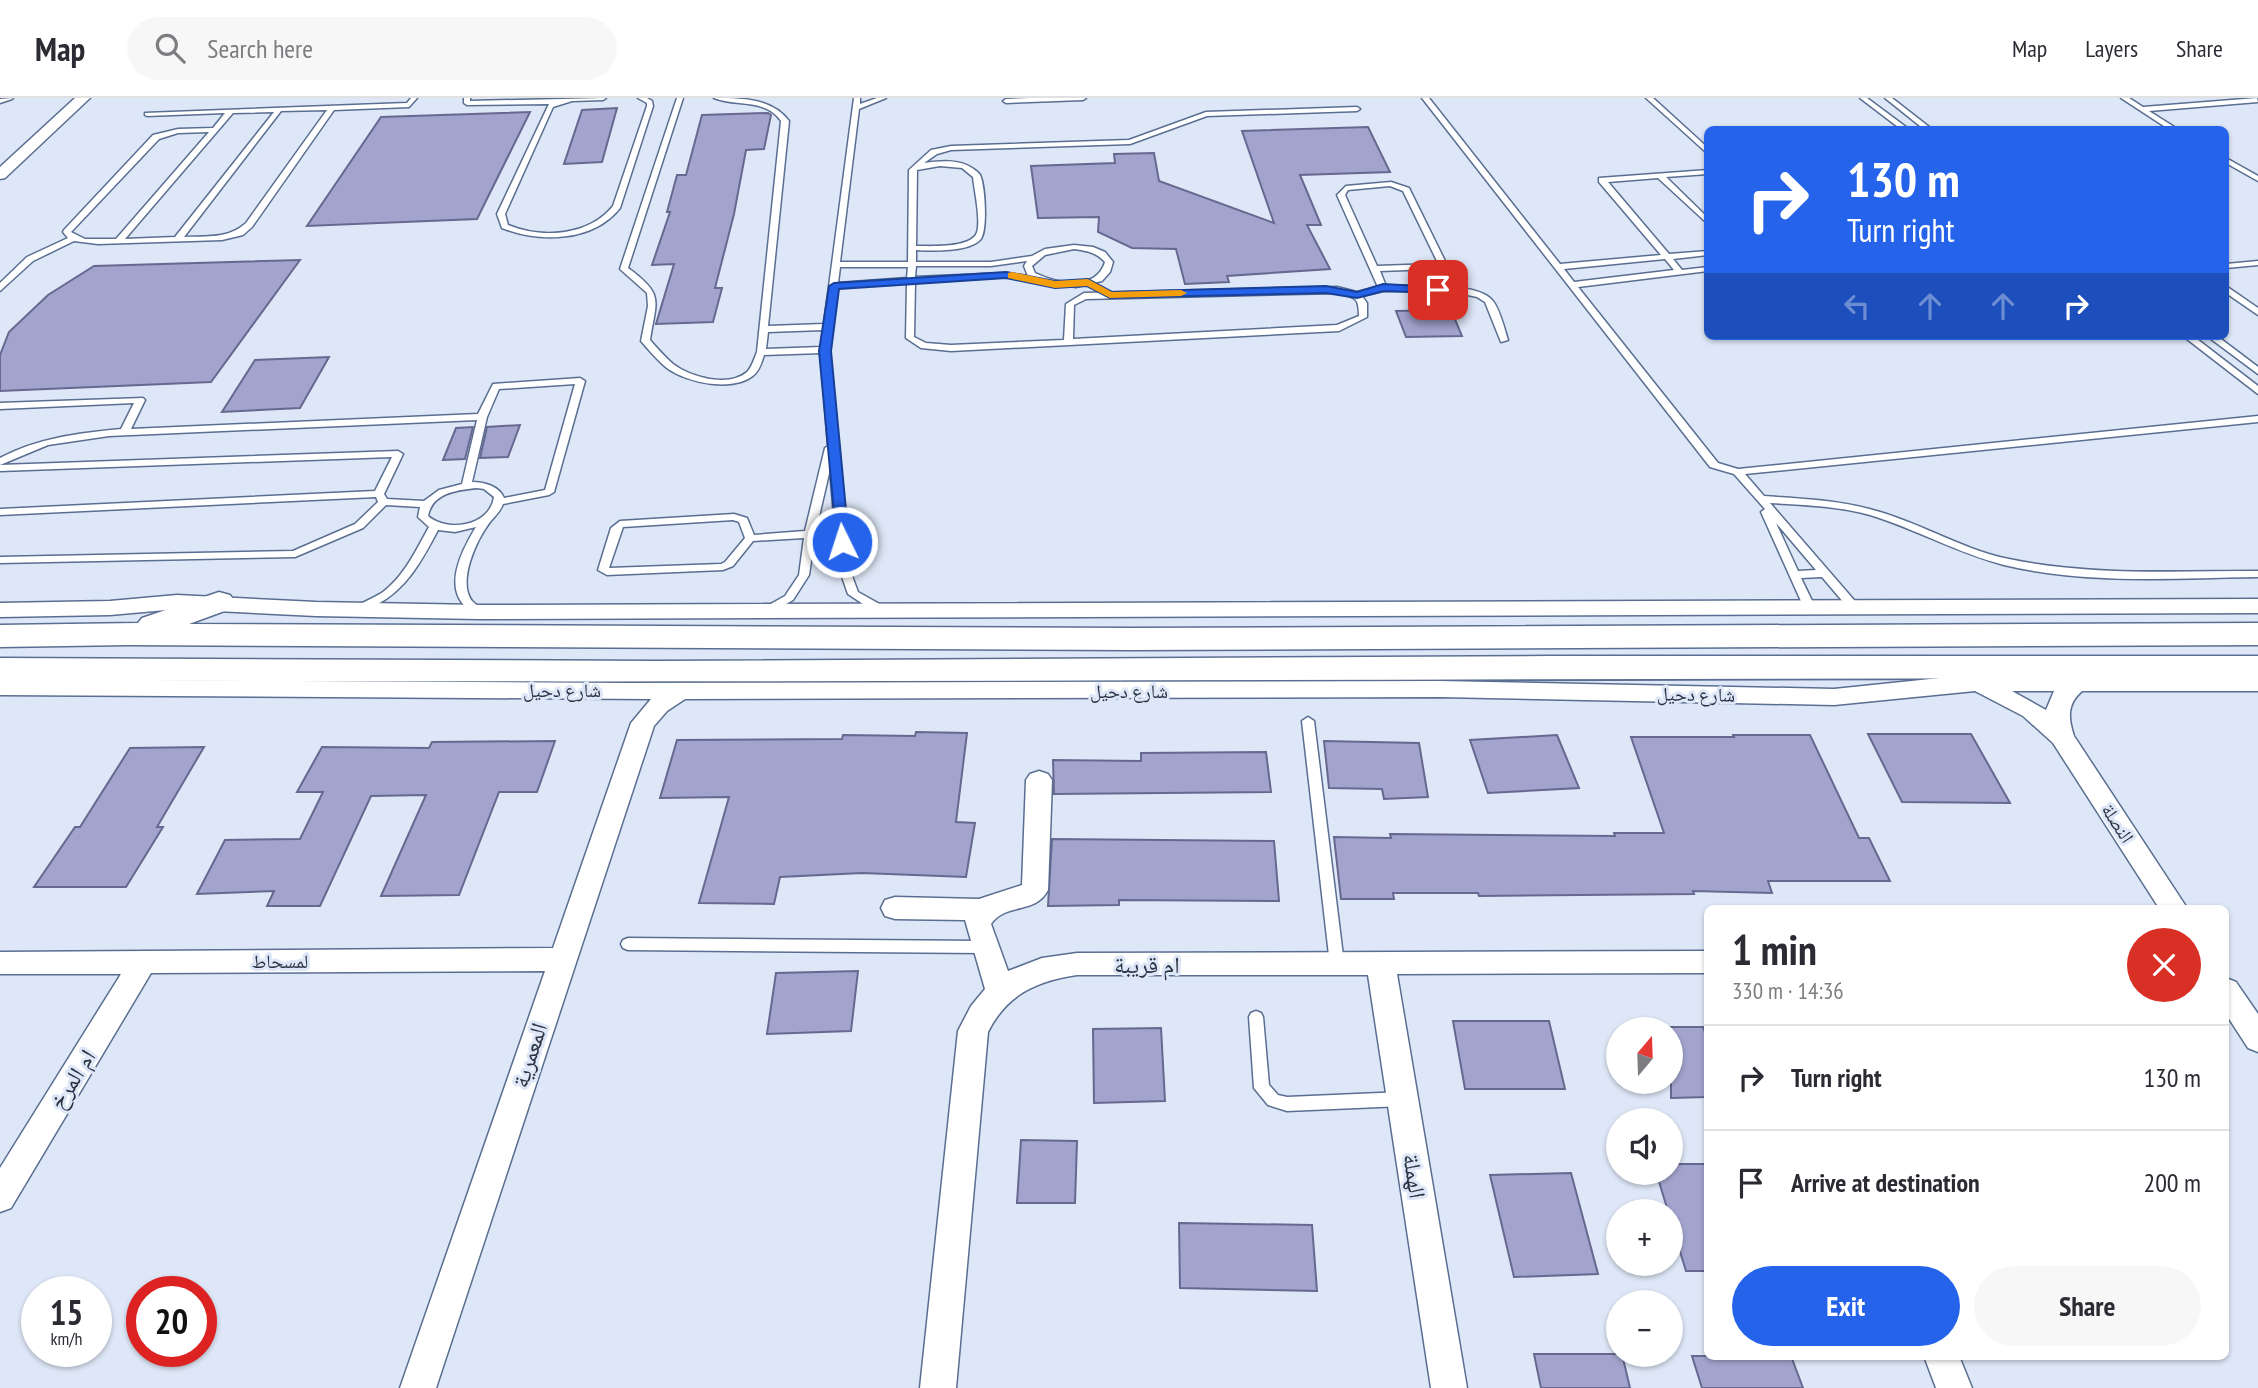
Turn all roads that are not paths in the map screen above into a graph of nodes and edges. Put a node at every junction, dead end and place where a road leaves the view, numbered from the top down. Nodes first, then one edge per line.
1 (10, 98) edge
2 (83, 98) edge
3 (305, 98) edge
4 (414, 98) edge
5 (467, 98) edge
6 (603, 98) edge
7 (641, 98) edge
8 (680, 98) edge
9 (717, 98) edge
10 (883, 98) edge
11 (1083, 98) edge
12 (1425, 98) edge
13 (1649, 98) edge
14 (1864, 98) edge
15 (1888, 98) edge
16 (2124, 98) edge
17 (1050, 99) edge
18 (2258, 100) edge
19 (0, 101) edge
20 (1006, 101) dead end
21 (559, 102) junction
22 (856, 103) edge
23 (332, 108) junction
24 (1357, 108) dead end
25 (297, 109) junction
26 (2142, 109) junction
27 (279, 110) junction
28 (231, 111) junction
29 (147, 114) dead end
30 (1902, 126) edge
31 (1925, 126) edge
32 (2170, 126) edge
33 (215, 130) junction
34 (1704, 148) edge
35 (2229, 162) edge
36 (915, 167) junction
37 (1704, 172) edge
38 (0, 175) edge
39 (1660, 176) junction
40 (2258, 179) edge
41 (1704, 218) edge
42 (72, 239) junction
43 (177, 240) junction
44 (118, 241) junction
45 (914, 248) junction
46 (1704, 253) edge
47 (1668, 257) junction
48 (1032, 258) junction
49 (2258, 263) edge
50 (912, 264) junction
51 (837, 265) junction
52 (2229, 266) edge
53 (1558, 267) junction
54 (1376, 269) junction
55 (1704, 269) edge
56 (1679, 271) junction
57 (911, 280) junction
58 (1041, 280) junction
59 (1088, 282) junction
60 (1572, 285) junction
61 (834, 286) junction
62 (0, 288) edge
63 (1383, 288) junction
64 (2229, 291) edge
65 (1110, 295) junction
66 (1357, 295) junction
67 (2258, 312) edge
68 (827, 327) junction
69 (765, 329) junction
70 (1504, 340) dead end
71 (2192, 340) edge
72 (2217, 340) edge
73 (1068, 342) junction
74 (825, 351) junction
75 (761, 352) junction
76 (2258, 370) edge
77 (2258, 391) edge
78 (0, 406) edge
79 (482, 417) junction
80 (2258, 419) edge
81 (125, 432) junction
82 (834, 434) junction
83 (0, 462) edge
84 (0, 468) edge
85 (1738, 472) junction
86 (466, 486) junction
87 (381, 498) junction
88 (1760, 499) junction
89 (500, 502) junction
90 (426, 504) junction
91 (0, 512) edge
92 (488, 517) junction
93 (434, 527) junction
94 (810, 534) junction
95 (750, 538) junction
96 (0, 560) edge
97 (1825, 573) junction
98 (2258, 574) edge
99 (1794, 575) junction
100 (219, 603) junction
101 (2258, 606) edge
102 (1810, 607) junction
103 (1854, 607) junction
104 (768, 609) junction
105 (879, 609) junction
106 (0, 610) edge
107 (358, 610) junction
108 (479, 612) junction
109 (128, 634) junction
110 (2258, 634) edge
111 (0, 636) edge
112 (1549, 667) junction
113 (2258, 667) edge
114 (0, 669) edge
115 (113, 669) junction
116 (2078, 682) junction
117 (1969, 683) junction
118 (2258, 683) edge
119 (0, 687) edge
120 (174, 687) junction
121 (1908, 690) junction
122 (625, 691) junction
123 (680, 691) junction
124 (1308, 721) dead end
125 (643, 723) junction
126 (2062, 737) junction
127 (1040, 780) dead end
128 (2171, 905) edge
129 (895, 908) dead end
130 (983, 910) junction
131 (628, 944) dead end
132 (984, 947) junction
133 (561, 959) junction
134 (144, 961) junction
135 (1704, 962) edge
136 (0, 963) edge
137 (1337, 964) junction
138 (1381, 964) junction
139 (1000, 990) junction
140 (2229, 995) edge
141 (1256, 1017) dead end
142 (2258, 1039) edge
143 (1403, 1099) junction
144 (0, 1197) edge
145 (1943, 1360) edge
146 (418, 1388) edge
147 (938, 1388) edge
148 (1449, 1388) edge
149 (1954, 1388) edge

1 - 19 lane
2 - 38 street
3 - 25 lane
4 - 23 lane
5 - 21 lane
6 - 21 lane
7 - 21 lane
8 - 75 lane
9 - 69 lane
10 - 22 lane
11 - 17 lane
12 - 53 lane
13 - 34 lane
14 - 30 lane
15 - 31 lane
16 - 26 lane
17 - 20 lane
18 - 26 lane
22 - 51 lane
23 - 25 lane
23 - 43 lane
24 - 36 lane
25 - 27 lane
26 - 32 lane
27 - 28 lane
27 - 43 lane
28 - 29 lane
28 - 33 lane
33 - 42 lane
33 - 44 lane
35 - 40 lane
36 - 45 lane
36 - 45 lane
37 - 39 lane
39 - 41 lane
39 - 47 lane
42 - 44 lane
42 - 62 lane
43 - 44 lane
45 - 50 lane
46 - 47 lane
47 - 53 lane
47 - 56 lane
48 - 50 lane
48 - 58 lane
48 - 59 lane
49 - 52 lane
50 - 51 lane
50 - 57 lane
51 - 61 lane
53 - 60 lane
54 - 54 lane
54 - 63 lane
55 - 56 lane
56 - 60 lane
57 - 58 lane
57 - 61 lane
57 - 73 lane
58 - 59 lane
59 - 65 lane
60 - 85 lane
61 - 68 lane
63 - 66 lane
63 - 70 lane
64 - 67 lane
65 - 66 lane
65 - 73 lane
66 - 73 lane
68 - 69 lane
68 - 74 lane
69 - 75 lane
71 - 77 lane
72 - 76 lane
74 - 75 lane
74 - 82 lane
78 - 81 lane
79 - 81 lane
79 - 86 lane
79 - 89 lane
80 - 85 lane
81 - 83 lane
82 - 94 lane
82 - 105 lane
84 - 87 lane
85 - 88 lane
86 - 89 lane
86 - 90 lane
87 - 90 lane
87 - 91 lane
87 - 96 lane
88 - 97 lane
88 - 98 lane
88 - 99 lane
89 - 92 lane
90 - 93 lane
92 - 93 lane
92 - 108 lane
93 - 107 lane
94 - 95 lane
94 - 104 lane
95 - 95 lane
97 - 99 lane
97 - 103 lane
99 - 102 lane
100 - 106 street
100 - 107 street
100 - 109 main road
101 - 103 street
102 - 103 street
102 - 105 street
104 - 105 street
104 - 108 street
107 - 108 street
109 - 110 main road
109 - 111 main road
112 - 113 main road, شارع دحيل
112 - 115 main road, شارع دحيل
112 - 121 main road
114 - 115 main road, شارع دحيل
115 - 120 main road
116 - 117 street, شارع دحيل
116 - 118 street, شارع دحيل
116 - 126 street, النصلة
117 - 121 street, شارع دحيل
117 - 126 street, النصلة
119 - 120 street, شارع دحيل
120 - 122 street, شارع دحيل
121 - 123 street, شارع دحيل
122 - 123 street, شارع دحيل
122 - 125 street
123 - 125 street, المعمرية
124 - 137 lane
125 - 133 street, المعمرية
126 - 128 street, النصلة
127 - 130 street
129 - 130 street
130 - 132 street
131 - 132 lane
132 - 139 street
133 - 134 street, لمسحاط
133 - 146 street, المعمرية
134 - 136 street, لمسحاط
134 - 144 street, ام المرخ
135 - 138 street, ام قريبة
137 - 138 street, ام قريبة
137 - 139 street, ام قريبة
138 - 143 street, الهملة
139 - 147 street, ام قريبة
140 - 142 street
141 - 143 lane
143 - 148 street, الهملة
145 - 149 street

